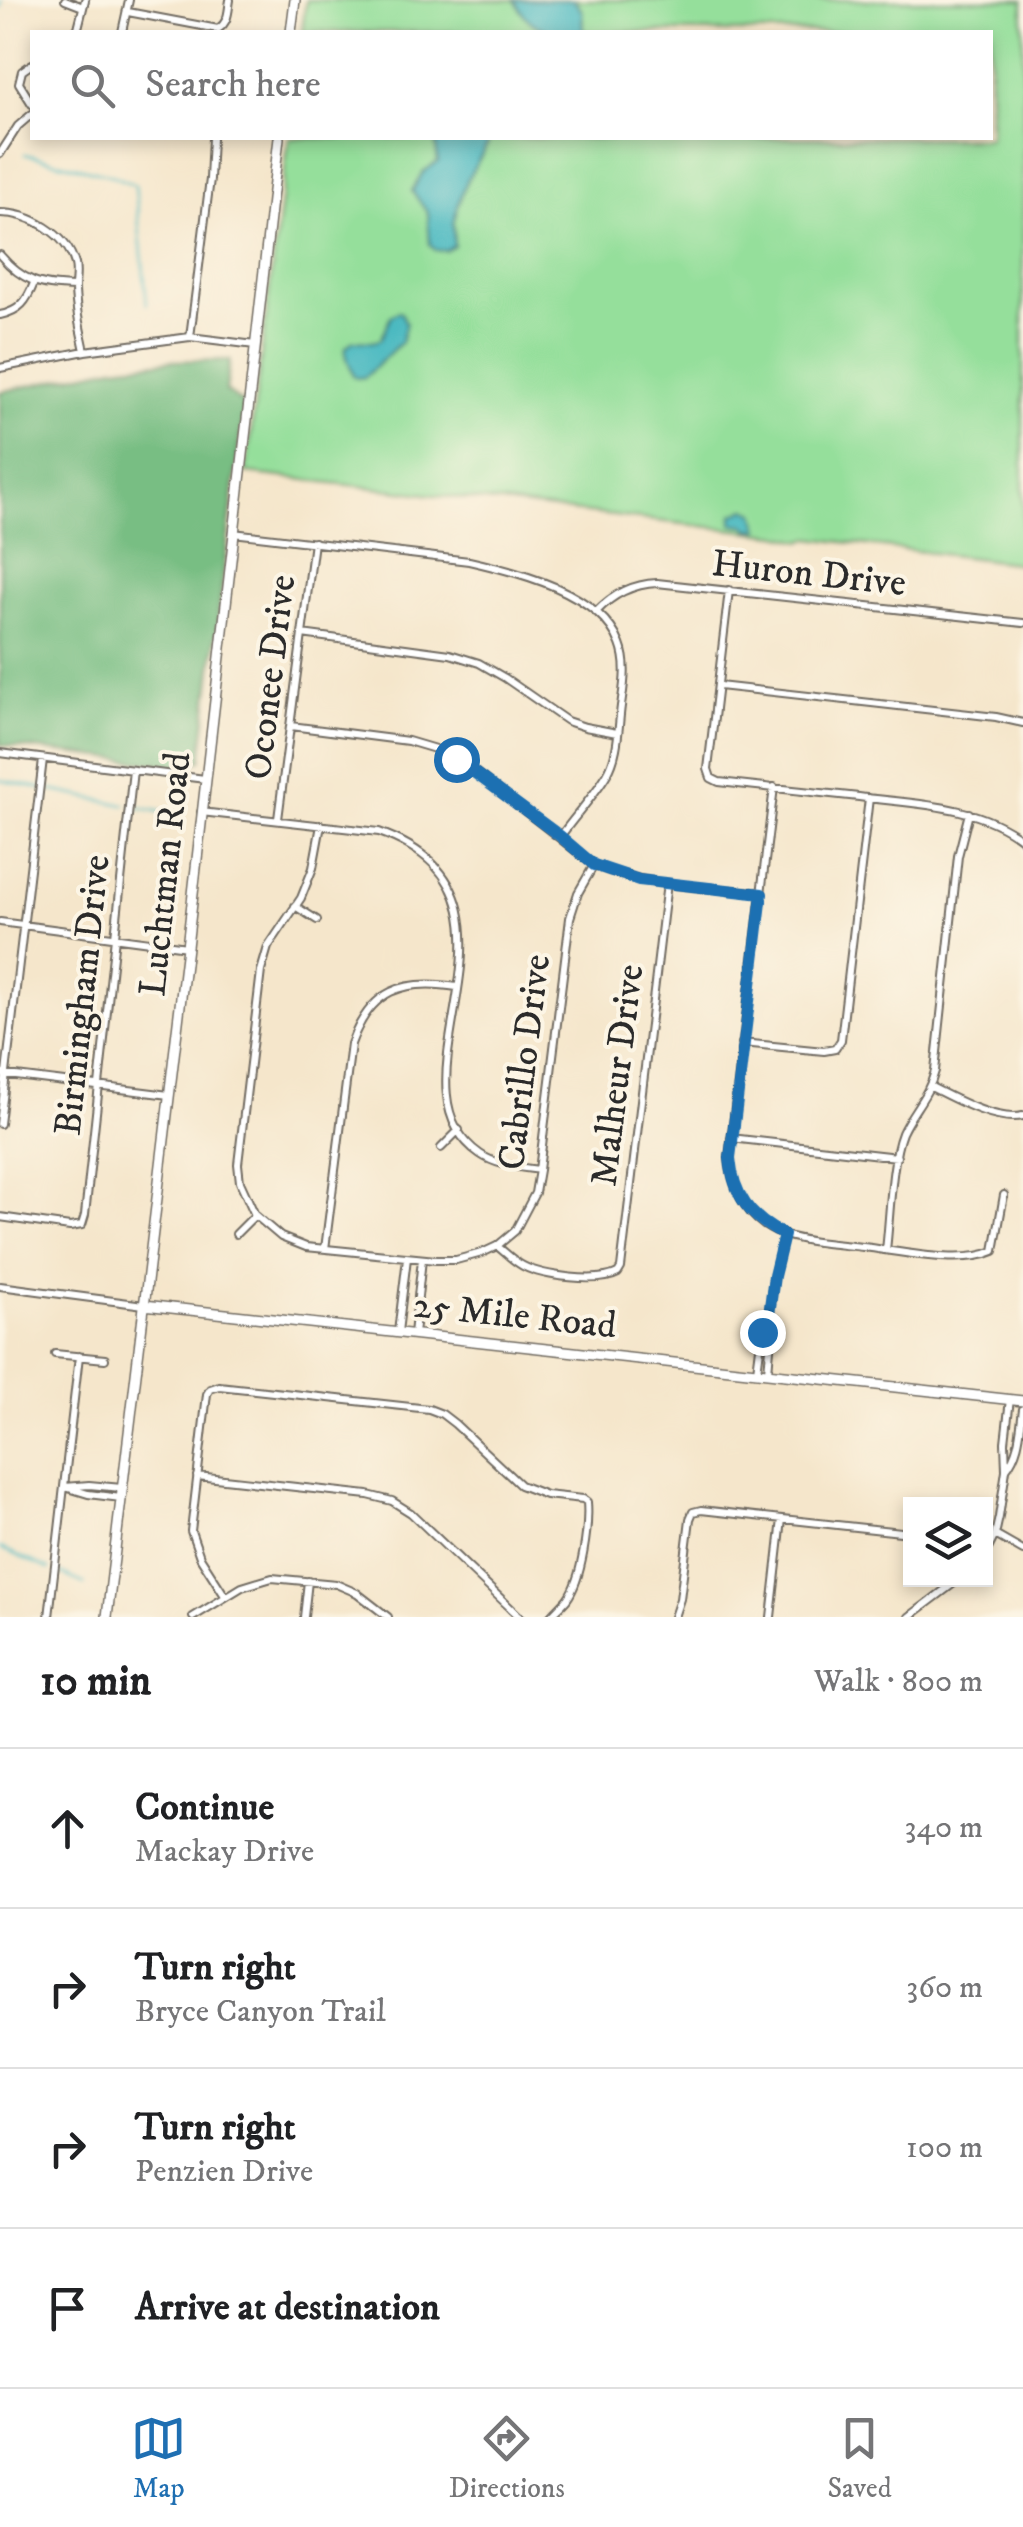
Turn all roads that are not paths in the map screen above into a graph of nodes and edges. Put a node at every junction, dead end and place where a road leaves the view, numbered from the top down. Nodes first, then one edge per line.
1 (64, 0) edge
2 (129, 0) edge
3 (230, 0) edge
4 (295, 0) edge
5 (84, 4) edge
6 (128, 12) junction
7 (76, 30) edge
8 (123, 30) edge
9 (291, 30) edge
10 (30, 65) edge
11 (30, 101) edge
12 (30, 116) edge
13 (212, 140) edge
14 (279, 140) edge
15 (0, 154) edge
16 (0, 213) edge
17 (0, 254) edge
18 (34, 283) junction
19 (75, 286) junction
20 (0, 316) edge
21 (190, 338) junction
22 (255, 345) junction
23 (86, 351) junction
24 (0, 368) edge
25 (233, 534) junction
26 (314, 542) junction
27 (730, 590) junction
28 (596, 612) junction
29 (1023, 624) edge
30 (302, 634) junction
31 (719, 686) junction
32 (1023, 723) edge
33 (291, 726) junction
34 (617, 733) junction
35 (0, 754) edge
36 (43, 759) junction
37 (133, 770) junction
38 (205, 779) junction
39 (774, 788) junction
40 (869, 798) junction
41 (201, 812) junction
42 (969, 813) junction
43 (278, 820) junction
44 (322, 824) junction
45 (560, 836) junction
46 (1023, 840) edge
47 (594, 865) junction
48 (667, 883) junction
49 (762, 894) junction
50 (295, 906) junction
51 (316, 920) dead end
52 (0, 922) edge
53 (25, 926) junction
54 (116, 938) junction
55 (187, 947) junction
56 (458, 987) junction
57 (742, 1043) junction
58 (3, 1075) edge
59 (100, 1086) junction
60 (931, 1087) junction
61 (169, 1095) junction
62 (1023, 1117) edge
63 (0, 1124) edge
64 (459, 1130) junction
65 (732, 1138) junction
66 (441, 1148) dead end
67 (897, 1157) junction
68 (539, 1170) junction
69 (1004, 1195) dead end
70 (0, 1217) edge
71 (257, 1218) junction
72 (236, 1234) dead end
73 (784, 1235) junction
74 (498, 1246) junction
75 (324, 1249) junction
76 (886, 1250) junction
77 (407, 1258) junction
78 (422, 1259) junction
79 (0, 1286) edge
80 (144, 1306) junction
81 (398, 1332) junction
82 (414, 1334) junction
83 (55, 1354) dead end
84 (79, 1356) junction
85 (105, 1359) dead end
86 (763, 1371) junction
87 (1010, 1399) junction
88 (1023, 1400) edge
89 (1023, 1409) edge
90 (1005, 1442) junction
91 (1018, 1444) junction
92 (1006, 1470) junction
93 (197, 1476) junction
94 (65, 1487) junction
95 (122, 1493) junction
96 (782, 1518) junction
97 (903, 1532) edge
98 (995, 1536) junction
99 (993, 1540) edge
100 (1023, 1552) edge
101 (308, 1582) junction
102 (949, 1587) edge
103 (225, 1596) junction
104 (48, 1617) edge
105 (107, 1617) edge
106 (193, 1617) edge
107 (304, 1617) edge
108 (388, 1617) edge
109 (520, 1617) edge
110 (550, 1617) edge
111 (674, 1617) edge
112 (771, 1617) edge
113 (909, 1617) edge

1 - 5 street
2 - 6 street
3 - 6 street
4 - 9 street
5 - 7 street
6 - 8 street
10 - 11 street
12 - 15 street
13 - 21 street
14 - 22 street, Luchtman Road
16 - 19 street
17 - 18 street
18 - 19 street
18 - 20 street
19 - 23 street
21 - 22 street
21 - 23 street
22 - 25 street, Luchtman Road
23 - 24 street
25 - 26 street
25 - 38 street, Luchtman Road
26 - 28 street
26 - 30 street, Oconee Drive
27 - 28 street, Huron Drive
27 - 29 street, Huron Drive
27 - 31 street
28 - 34 street
30 - 33 street, Oconee Drive
30 - 34 street
31 - 32 street
31 - 39 street
33 - 43 street, Oconee Drive
33 - 45 street
34 - 45 street
35 - 36 street
36 - 37 street
36 - 53 street
37 - 38 street
37 - 54 street, Birmingham Drive
38 - 41 street, Luchtman Road
39 - 40 street
39 - 49 street
40 - 42 street
40 - 57 street
41 - 43 street
41 - 55 street, Luchtman Road
42 - 46 street
42 - 60 street
43 - 44 street
44 - 50 street
44 - 56 street
45 - 47 street
47 - 48 street
47 - 68 street, Cabrillo Drive
48 - 49 street
48 - 74 street, Malheur Drive
49 - 57 street
50 - 51 street
50 - 71 street
52 - 53 street
53 - 54 street
53 - 58 street
54 - 55 street
54 - 59 street, Birmingham Drive
55 - 61 street, Luchtman Road
56 - 64 street
56 - 75 street
57 - 65 street
58 - 59 street
58 - 63 street
59 - 61 street
59 - 70 street, Birmingham Drive
60 - 62 street
60 - 67 street
61 - 80 street, Luchtman Road
64 - 66 street
64 - 68 street
65 - 67 street
65 - 73 street
67 - 76 street
68 - 74 street, Cabrillo Drive
69 - 76 street
71 - 72 street
71 - 75 street
73 - 76 street
73 - 86 street
74 - 78 street
75 - 77 street
77 - 78 street
77 - 81 street
78 - 82 street
79 - 80 street, 25 Mile Road
80 - 81 street, 25 Mile Road
80 - 95 street, Luchtman Road
81 - 82 street, 25 Mile Road
82 - 86 street, 25 Mile Road
83 - 84 street
84 - 85 street
84 - 94 street
86 - 87 street, 25 Mile Road
87 - 88 street, 25 Mile Road
87 - 90 street
89 - 91 street
90 - 91 street
90 - 92 street
91 - 92 street
92 - 98 street
93 - 103 street
93 - 109 street
93 - 110 street
94 - 95 street
94 - 104 street
95 - 105 street, Luchtman Road
96 - 97 street
96 - 111 street
96 - 112 street
98 - 99 street
98 - 100 street
101 - 103 street
101 - 107 street
101 - 108 street
102 - 113 street
103 - 106 street

